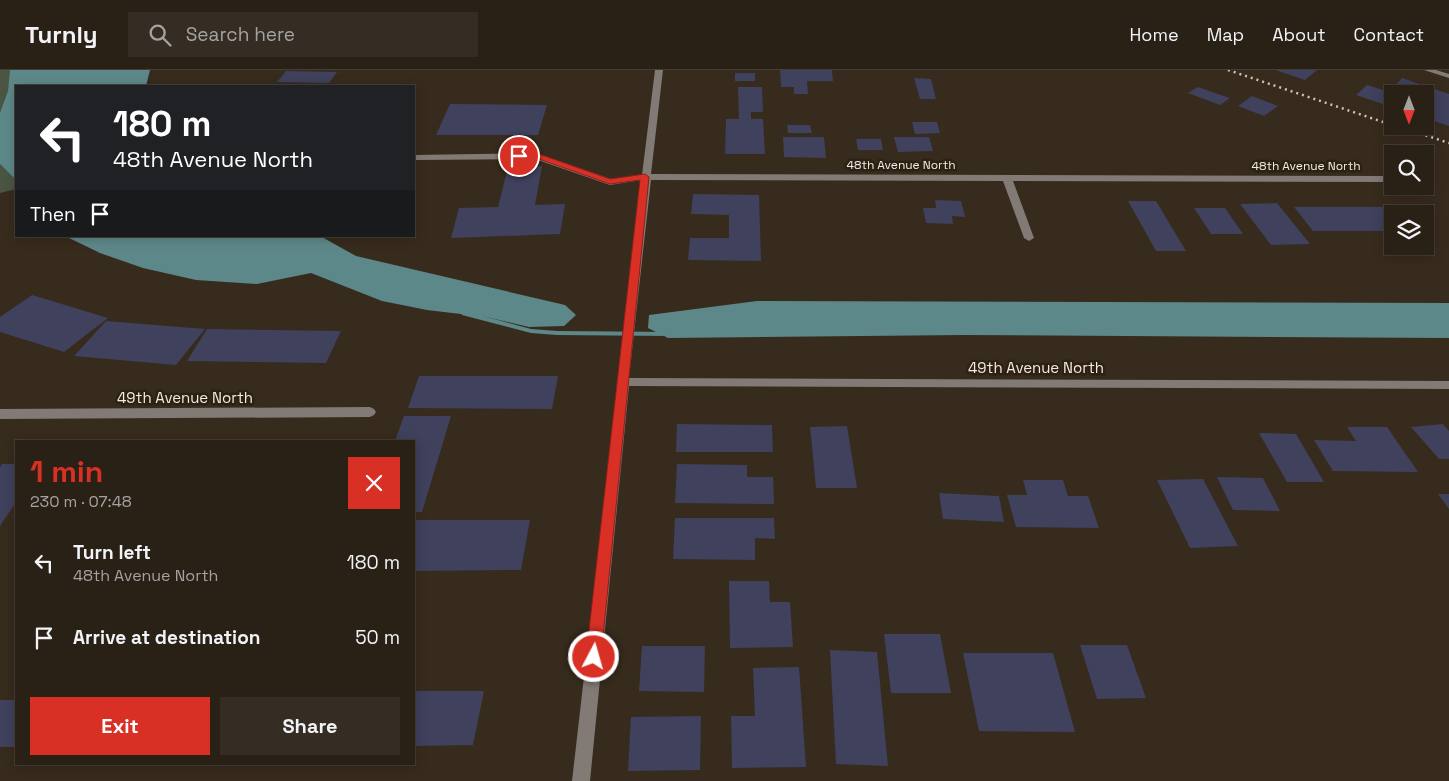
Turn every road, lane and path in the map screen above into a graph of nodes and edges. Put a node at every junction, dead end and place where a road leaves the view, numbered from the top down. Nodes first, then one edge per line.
1 (659, 70) edge
2 (1428, 70) edge
3 (1449, 76) edge
4 (415, 157) edge
5 (645, 177) junction
6 (1007, 178) junction
7 (1384, 179) edge
8 (1029, 238) dead end
9 (623, 382) junction
10 (1449, 385) edge
11 (370, 412) dead end
12 (0, 414) edge
13 (581, 781) edge

1 - 5 street
2 - 3 street
4 - 5 street, 48th Avenue North
5 - 6 street, 48th Avenue North
5 - 9 street
6 - 7 street, 48th Avenue North
6 - 8 street
9 - 10 street, 49th Avenue North
9 - 13 street
11 - 12 street, 49th Avenue North

